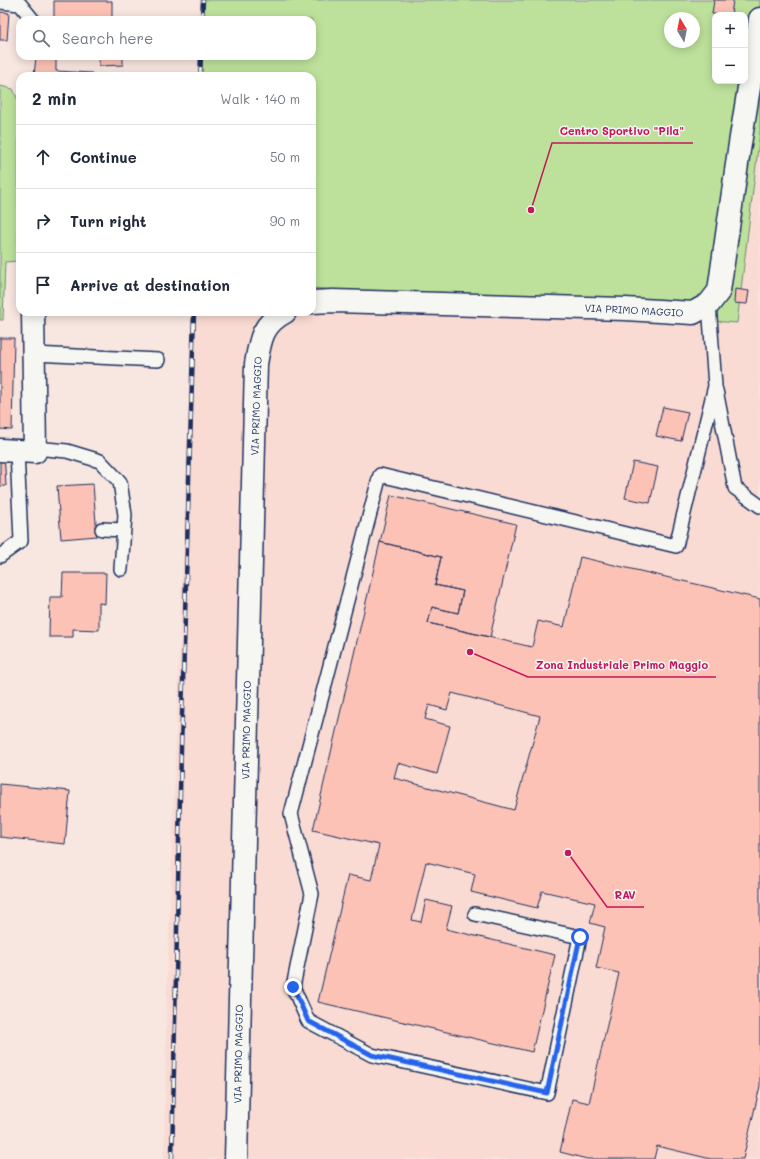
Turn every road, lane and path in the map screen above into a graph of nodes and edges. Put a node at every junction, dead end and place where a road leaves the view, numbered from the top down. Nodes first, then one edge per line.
1 (0, 2) edge
2 (30, 16) edge
3 (760, 19) edge
4 (316, 302) edge
5 (709, 304) junction
6 (33, 316) edge
7 (277, 316) edge
8 (34, 354) junction
9 (158, 360) dead end
10 (715, 386) junction
11 (17, 450) edge
12 (760, 506) edge
13 (102, 528) dead end
14 (124, 530) junction
15 (0, 556) edge
16 (121, 569) dead end
17 (474, 914) dead end
18 (236, 1159) edge

1 - 2 lane
3 - 5 street
4 - 5 street, VIA PRIMO MAGGIO
5 - 10 lane
6 - 8 street
7 - 18 street, VIA PRIMO MAGGIO
8 - 9 lane
8 - 11 street
10 - 12 lane
10 - 17 lane
11 - 14 lane
11 - 15 lane
13 - 14 lane
14 - 16 lane

